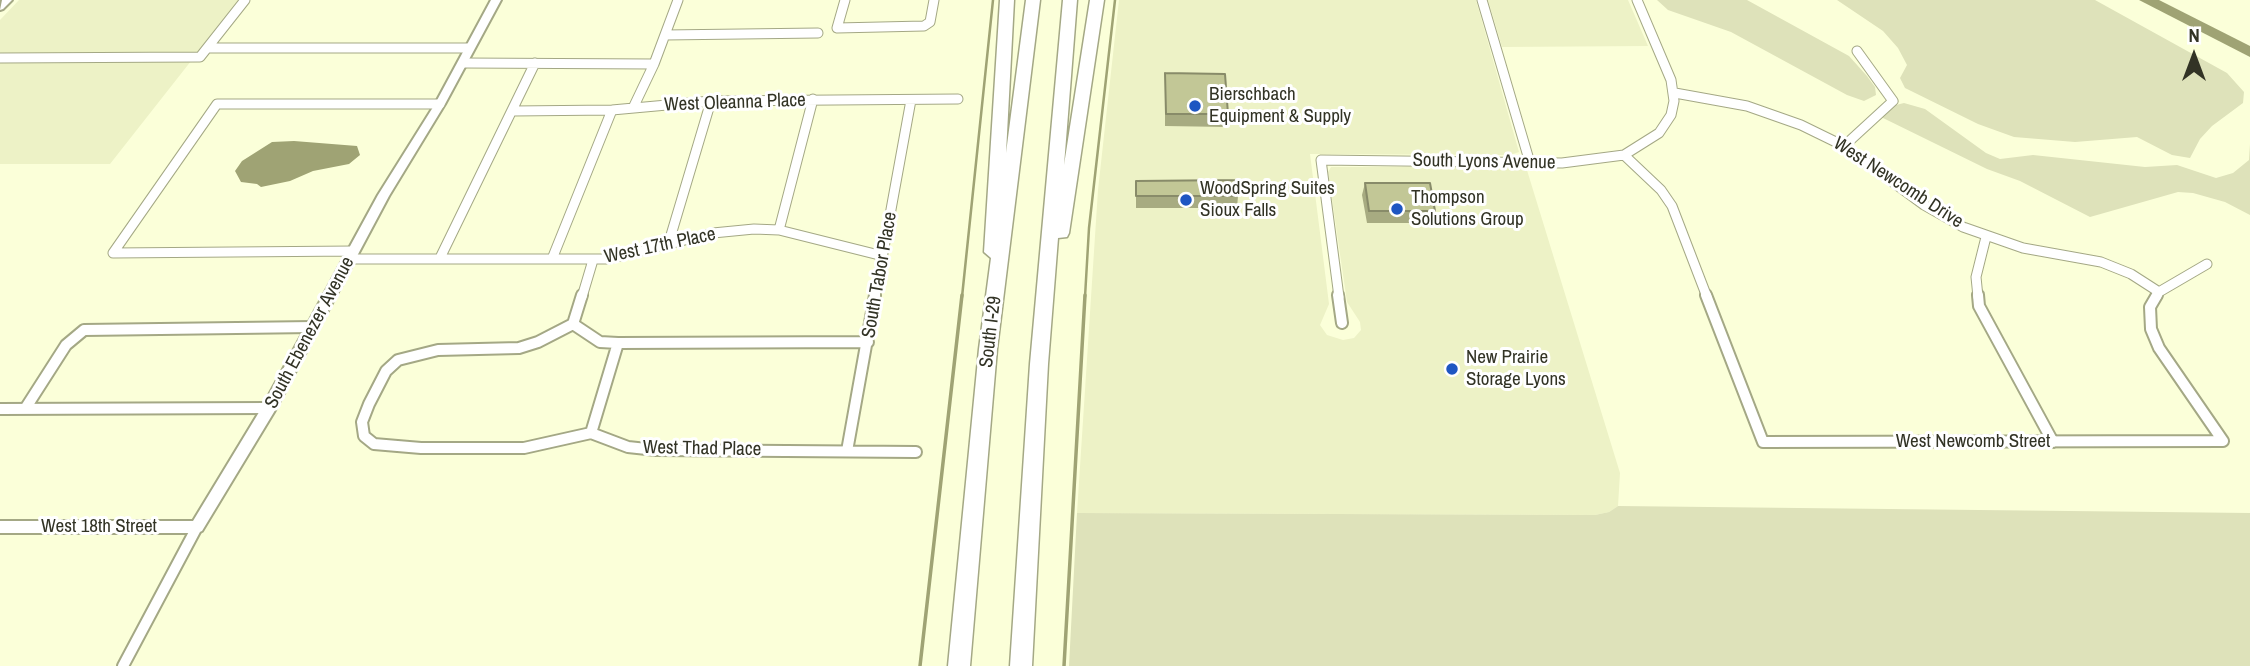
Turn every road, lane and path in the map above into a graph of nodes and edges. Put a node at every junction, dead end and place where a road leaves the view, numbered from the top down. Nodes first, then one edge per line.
1 (7, 0) edge
2 (245, 0) edge
3 (496, 0) edge
4 (678, 0) edge
5 (845, 0) edge
6 (934, 0) edge
7 (1007, 0) edge
8 (1033, 0) edge
9 (1070, 0) edge
10 (1097, 0) edge
11 (1482, 0) edge
12 (1637, 0) edge
13 (0, 8) edge
14 (818, 33) dead end
15 (665, 35) junction
16 (209, 48) junction
17 (469, 48) junction
18 (1857, 51) dead end
19 (0, 58) edge
20 (463, 63) junction
21 (535, 63) junction
22 (654, 64) junction
23 (1675, 93) junction
24 (813, 99) junction
25 (958, 99) dead end
26 (911, 100) junction
27 (711, 101) junction
28 (440, 104) junction
29 (633, 108) junction
30 (612, 110) junction
31 (513, 111) junction
32 (1844, 146) junction
33 (1624, 155) junction
34 (1530, 163) junction
35 (779, 230) junction
36 (1986, 237) junction
37 (667, 245) junction
38 (352, 255) junction
39 (883, 256) junction
40 (440, 258) junction
41 (552, 259) junction
42 (593, 260) junction
43 (2207, 264) dead end
44 (2158, 292) junction
45 (1342, 323) dead end
46 (573, 324) junction
47 (313, 327) junction
48 (868, 342) junction
49 (618, 344) junction
50 (988, 349) junction
51 (1039, 364) junction
52 (269, 408) junction
53 (25, 409) junction
54 (0, 410) edge
55 (591, 433) junction
56 (2053, 442) junction
57 (848, 451) junction
58 (916, 452) dead end
59 (0, 527) edge
60 (197, 527) junction
61 (123, 666) edge
62 (959, 666) edge
63 (1021, 666) edge

1 - 13 street
2 - 16 street
3 - 17 street, South Ebenezer Avenue
4 - 15 street
5 - 6 street
7 - 50 highway
8 - 50 highway, South I-29
9 - 51 highway
10 - 51 highway
11 - 34 street
12 - 23 street
14 - 15 street
15 - 22 street
16 - 17 street
16 - 19 street
17 - 20 street, South Ebenezer Avenue
18 - 32 street
20 - 21 street
20 - 28 street, South Ebenezer Avenue
21 - 22 street
21 - 31 street
22 - 29 street
23 - 32 street, West Newcomb Drive
23 - 33 street, South Lyons Avenue
24 - 26 street, West Oleanna Place
24 - 27 street, West Oleanna Place
24 - 35 street
25 - 26 street, West Oleanna Place
26 - 39 street, South Tabor Place
27 - 29 street, West Oleanna Place
27 - 37 street
28 - 38 street, South Ebenezer Avenue
28 - 38 street, West 17th Place
29 - 30 street, West Oleanna Place
30 - 31 street, West Oleanna Place
30 - 41 street
31 - 40 street
32 - 36 street, West Newcomb Drive
33 - 34 street, South Lyons Avenue
33 - 56 street, West Newcomb Street
34 - 45 street, South Lyons Avenue
35 - 37 street, West 17th Place
35 - 39 street, West 17th Place
36 - 44 street, West Newcomb Drive
36 - 56 street
37 - 42 street, West 17th Place
38 - 40 street, West 17th Place
38 - 47 street, South Ebenezer Avenue
39 - 48 street, South Tabor Place
40 - 41 street, West 17th Place
41 - 42 street, West 17th Place
42 - 46 street
43 - 44 street
44 - 56 street, West Newcomb Street
46 - 49 street
46 - 55 street
47 - 52 street, South Ebenezer Avenue
47 - 53 street
48 - 49 street
48 - 57 street, South Tabor Place
49 - 55 street
50 - 62 highway, South I-29
51 - 63 highway
52 - 53 street
52 - 60 street, South Ebenezer Avenue
53 - 54 street
55 - 57 street, West Thad Place
57 - 58 street, West Thad Place
59 - 60 street, West 18th Street
60 - 61 street, South Ebenezer Avenue

